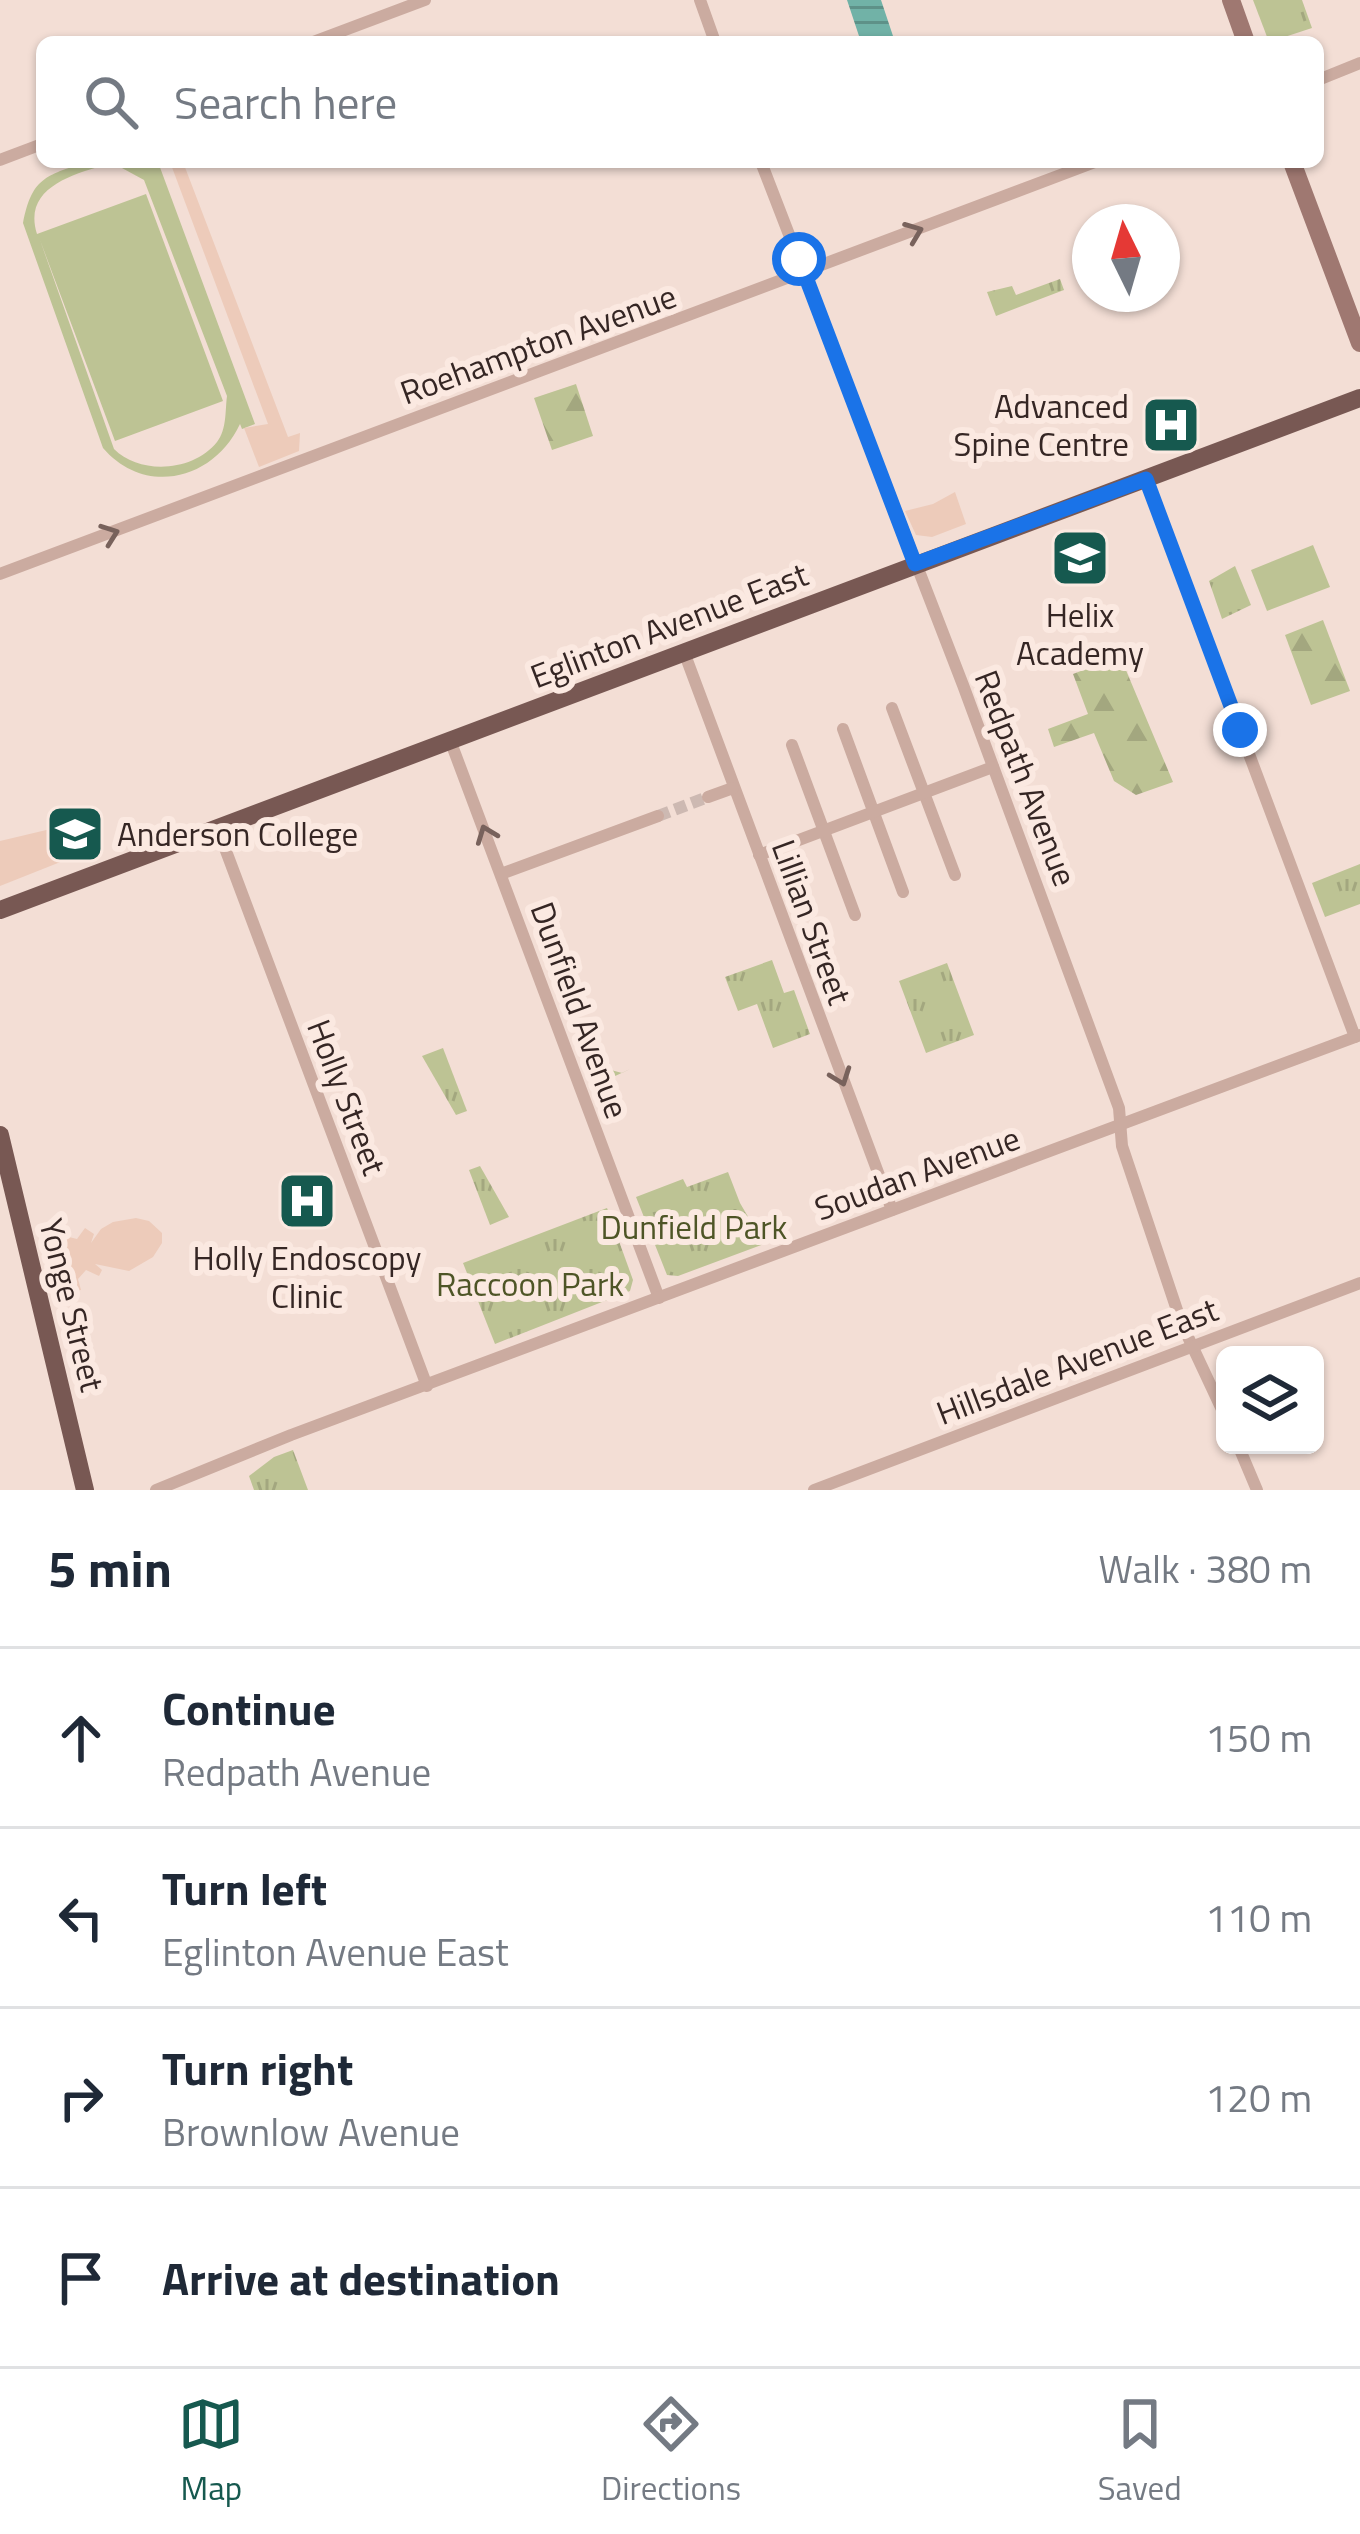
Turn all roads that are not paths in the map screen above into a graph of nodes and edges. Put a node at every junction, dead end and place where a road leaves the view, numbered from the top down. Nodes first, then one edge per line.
1 (425, 0) edge
2 (700, 0) edge
3 (1231, 0) edge
4 (329, 36) edge
5 (713, 36) edge
6 (1244, 36) edge
7 (1360, 63) edge
8 (1324, 78) edge
9 (36, 146) edge
10 (0, 160) edge
11 (763, 168) edge
12 (1079, 168) edge
13 (1294, 168) edge
14 (805, 272) junction
15 (1360, 343) edge
16 (1360, 398) edge
17 (1146, 479) junction
18 (915, 564) junction
19 (0, 574) edge
20 (684, 652) junction
21 (892, 708) dead end
22 (842, 729) dead end
23 (450, 740) junction
24 (792, 745) dead end
25 (993, 766) junction
26 (734, 788) junction
27 (923, 793) junction
28 (707, 797) tunnel mouth
29 (872, 812) junction
30 (658, 816) tunnel mouth
31 (217, 827) junction
32 (824, 831) junction
33 (759, 855) junction
34 (501, 874) junction
35 (956, 875) dead end
36 (903, 892) dead end
37 (0, 910) edge
38 (855, 915) dead end
39 (1358, 1036) edge
40 (1121, 1125) junction
41 (0, 1135) edge
42 (892, 1210) junction
43 (1360, 1283) edge
44 (659, 1298) junction
45 (1193, 1346) junction
46 (427, 1386) junction
47 (1216, 1396) edge
48 (1242, 1454) edge
49 (85, 1490) edge
50 (156, 1490) edge
51 (814, 1490) edge
52 (1257, 1490) edge

1 - 4 street
2 - 5 street
3 - 6 main road
7 - 8 street
9 - 10 street
11 - 14 street, Redpath Avenue
14 -> 12 street, Roehampton Avenue
13 - 15 main road
14 - 18 street, Redpath Avenue
19 -> 14 street, Roehampton Avenue
16 - 17 main road, Eglinton Avenue East
17 - 18 main road, Eglinton Avenue East
17 - 39 street
18 - 20 main road, Eglinton Avenue East
18 - 25 street, Redpath Avenue
20 - 23 main road, Eglinton Avenue East
20 - 26 street, Lillian Street
21 - 27 street
22 - 29 street
23 - 31 main road, Eglinton Avenue East
34 -> 23 street, Dunfield Avenue
24 - 32 street
25 - 27 street
25 - 40 street, Redpath Avenue
26 - 28 street
26 - 33 street, Lillian Street
27 - 29 street
27 - 35 street
29 - 32 street
29 - 36 street
30 - 34 street
31 - 37 main road, Eglinton Avenue East
31 - 46 street, Holly Street
32 - 33 street
32 - 38 street
33 -> 42 street, Lillian Street
34 - 44 street, Dunfield Avenue
39 - 40 street, Soudan Avenue
40 - 42 street, Soudan Avenue
40 - 45 street, Redpath Avenue
41 - 49 main road, Yonge Street
42 - 44 street, Soudan Avenue
43 - 45 street, Hillsdale Avenue East
44 - 46 street, Soudan Avenue
45 - 47 street, Redpath Avenue
45 - 51 street, Hillsdale Avenue East
46 - 50 street, Soudan Avenue
48 - 52 street

